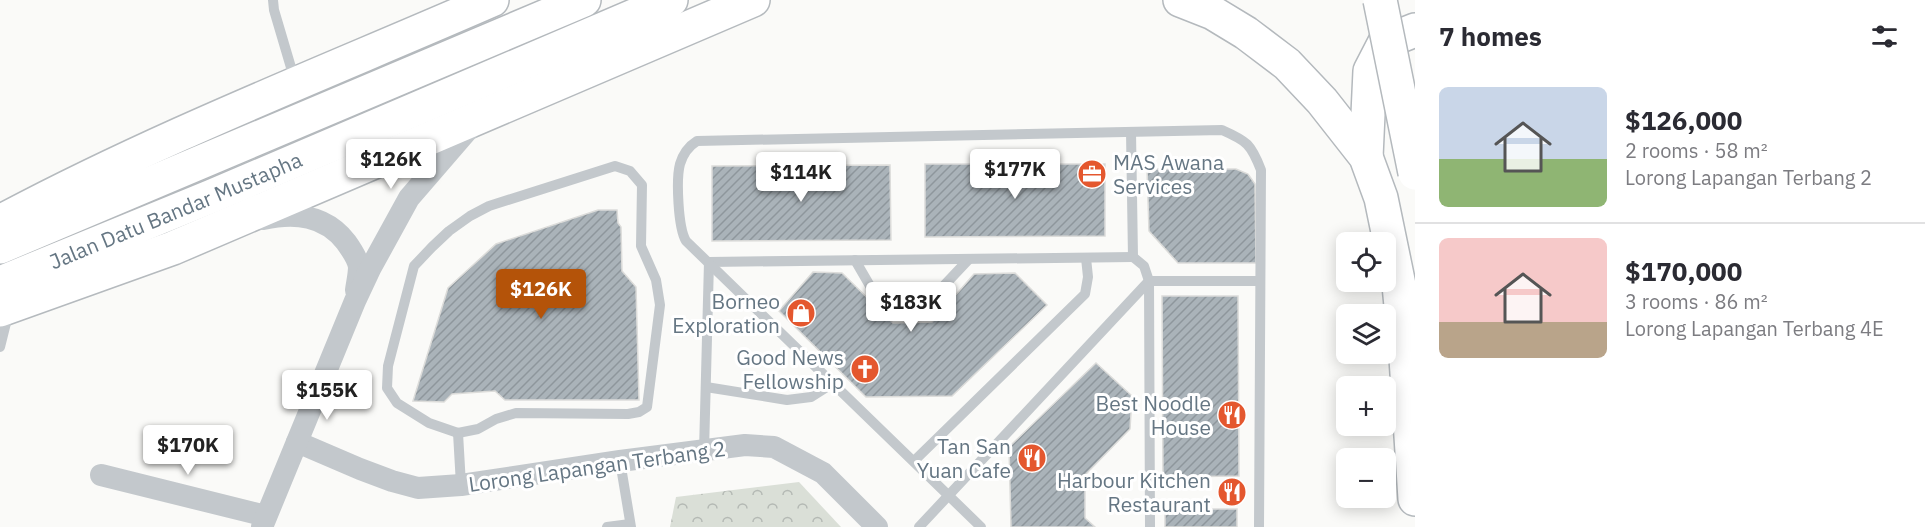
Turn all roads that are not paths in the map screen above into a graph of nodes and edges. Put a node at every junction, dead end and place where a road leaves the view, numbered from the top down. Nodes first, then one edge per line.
1 (273, 0) edge
2 (492, 0) edge
3 (584, 0) edge
4 (671, 0) edge
5 (753, 0) edge
6 (1180, 0) edge
7 (1380, 0) edge
8 (1415, 30) edge
9 (296, 85) junction
10 (480, 116) junction
11 (1131, 132) junction
12 (1366, 157) junction
13 (1415, 173) edge
14 (0, 222) edge
15 (228, 226) junction
16 (0, 248) edge
17 (1133, 257) junction
18 (1086, 258) junction
19 (969, 259) junction
20 (855, 261) junction
21 (709, 262) junction
22 (1149, 281) junction
23 (1260, 281) junction
24 (4, 299) edge
25 (355, 301) junction
26 (0, 347) edge
27 (833, 383) junction
28 (706, 387) junction
29 (458, 433) junction
30 (297, 442) junction
31 (705, 451) junction
32 (620, 461) junction
33 (914, 461) junction
34 (101, 475) dead end
35 (461, 485) junction
36 (947, 495) junction
37 (1415, 499) edge
38 (264, 521) edge
39 (631, 525) edge
40 (607, 527) edge
41 (877, 527) edge
42 (919, 527) edge
43 (981, 527) edge
44 (1150, 527) edge
45 (1259, 527) edge

1 - 9 lane
2 - 9 main road
3 - 16 main road, Jalan Datu Bandar Mustapha
4 - 24 main road, Jalan Datu Bandar Mustapha
5 - 10 main road
6 - 12 main road
7 - 13 main road, bridge
8 - 12 main road
9 - 14 main road
10 - 15 main road
10 - 25 street
11 - 17 lane
11 - 21 lane
11 - 23 lane
12 - 37 main road
15 - 24 main road
15 - 25 street
17 - 18 lane
17 - 22 lane
18 - 19 lane
18 - 33 lane
19 - 20 lane
19 - 20 lane
20 - 21 lane
21 - 27 lane
21 - 28 lane
22 - 23 lane
22 - 36 lane
22 - 44 lane
23 - 45 lane
24 - 26 lane
25 - 30 street
27 - 28 lane
27 - 33 lane
28 - 31 lane
29 - 29 lane
29 - 35 lane
30 - 35 street, Lorong Lapangan Terbang 2
30 - 38 street
31 - 32 street, Lorong Lapangan Terbang 2
31 - 41 street, Lorong Lapangan Terbang 2
32 - 35 street, Lorong Lapangan Terbang 2
32 - 39 lane
33 - 36 lane
34 - 38 street
36 - 42 lane
36 - 43 lane
39 - 40 lane

